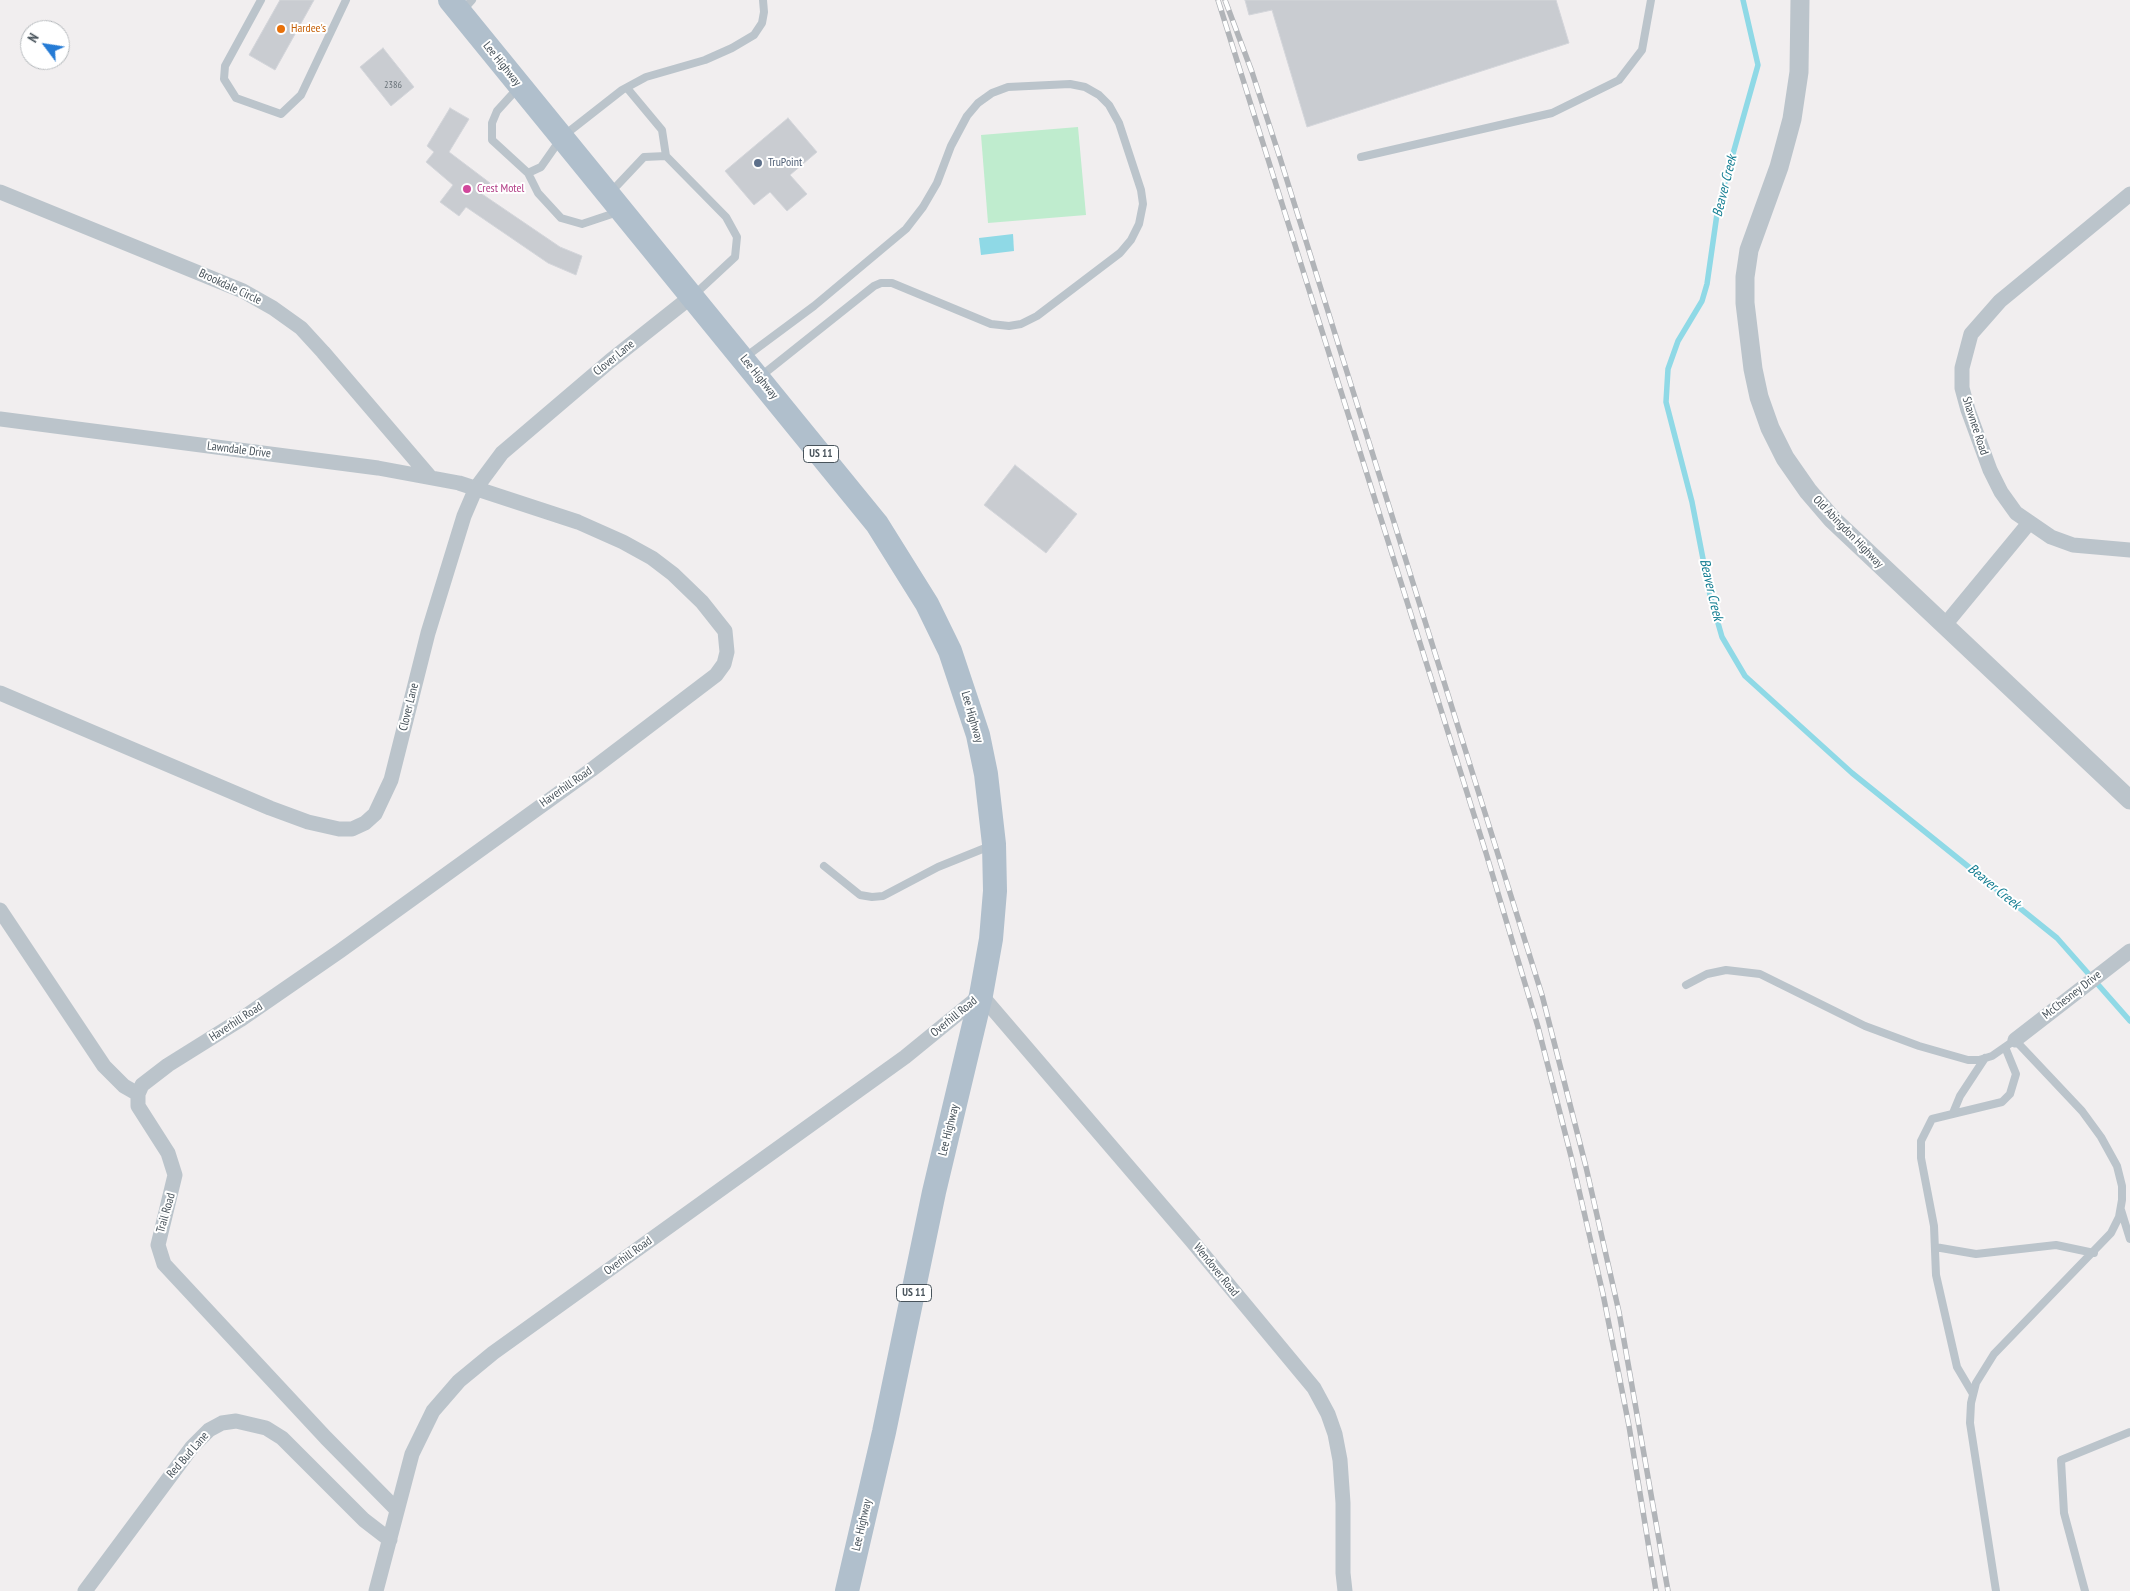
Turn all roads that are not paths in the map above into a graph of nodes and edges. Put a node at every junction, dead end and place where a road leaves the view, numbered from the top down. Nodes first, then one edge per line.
1 (261, 0) edge
2 (346, 0) edge
3 (763, 0) edge
4 (1651, 0) edge
5 (1800, 0) edge
6 (461, 4) edge
7 (520, 86) junction
8 (627, 88) junction
9 (562, 137) junction
10 (666, 156) junction
11 (1361, 157) dead end
12 (528, 173) junction
13 (0, 192) edge
14 (2130, 194) edge
15 (615, 202) junction
16 (692, 296) junction
17 (744, 358) junction
18 (760, 377) junction
19 (0, 418) edge
20 (430, 477) junction
21 (476, 488) junction
22 (2029, 523) junction
23 (2130, 550) edge
24 (1944, 626) junction
25 (0, 693) edge
26 (2130, 800) edge
27 (994, 844) junction
28 (824, 866) dead end
29 (0, 910) edge
30 (2130, 951) edge
31 (1686, 985) dead end
32 (981, 995) junction
33 (2010, 1043) junction
34 (1985, 1058) junction
35 (138, 1094) junction
36 (1952, 1113) junction
37 (2121, 1209) junction
38 (2130, 1239) edge
39 (1935, 1247) junction
40 (2094, 1252) junction
41 (1973, 1394) junction
42 (2130, 1432) edge
43 (397, 1510) junction
44 (390, 1540) junction
45 (85, 1591) edge
46 (376, 1591) edge
47 (847, 1591) edge
48 (1345, 1591) edge
49 (1996, 1591) edge
50 (2085, 1591) edge

1 - 2 lane
3 - 8 lane
4 - 11 lane
5 - 24 street, Old Abingdon Highway
6 - 7 main road, Lee Highway / US 11
7 - 9 main road, Lee Highway / US 11
7 - 12 lane
8 - 9 lane
8 - 10 lane
9 - 12 lane
9 - 15 main road, Lee Highway / US 11
10 - 15 lane
10 - 16 lane
12 - 15 lane
13 - 20 street, Brookdale Circle
14 - 22 street, Shawnee Road
15 - 16 main road, Lee Highway / US 11
16 - 17 main road, Lee Highway / US 11
16 - 21 street, Clover Lane
17 - 18 main road, Lee Highway / US 11
17 - 18 lane
18 - 27 main road, Lee Highway / US 11
19 - 20 street, Lawndale Drive
20 - 21 street, Lawndale Drive
21 - 25 street, Clover Lane
21 - 35 street, Haverhill Road
22 - 23 street, Shawnee Road
22 - 24 street
24 - 26 street, Old Abingdon Highway
27 - 28 lane
27 - 32 main road, Lee Highway / US 11
29 - 35 street
30 - 33 street, McChesney Drive
31 - 34 lane
32 - 43 street, Overhill Road
32 - 47 main road, Lee Highway / US 11
32 - 48 street, Wendover Road
33 - 34 lane
33 - 36 lane
33 - 37 lane
34 - 36 lane
35 - 43 street, Trail Road
36 - 39 lane
37 - 38 lane
37 - 40 lane
39 - 40 lane
39 - 41 lane
40 - 41 lane
41 - 49 lane
42 - 50 lane
43 - 44 street, Overhill Road
44 - 45 street, Red Bud Lane
44 - 46 street, Overhill Road

